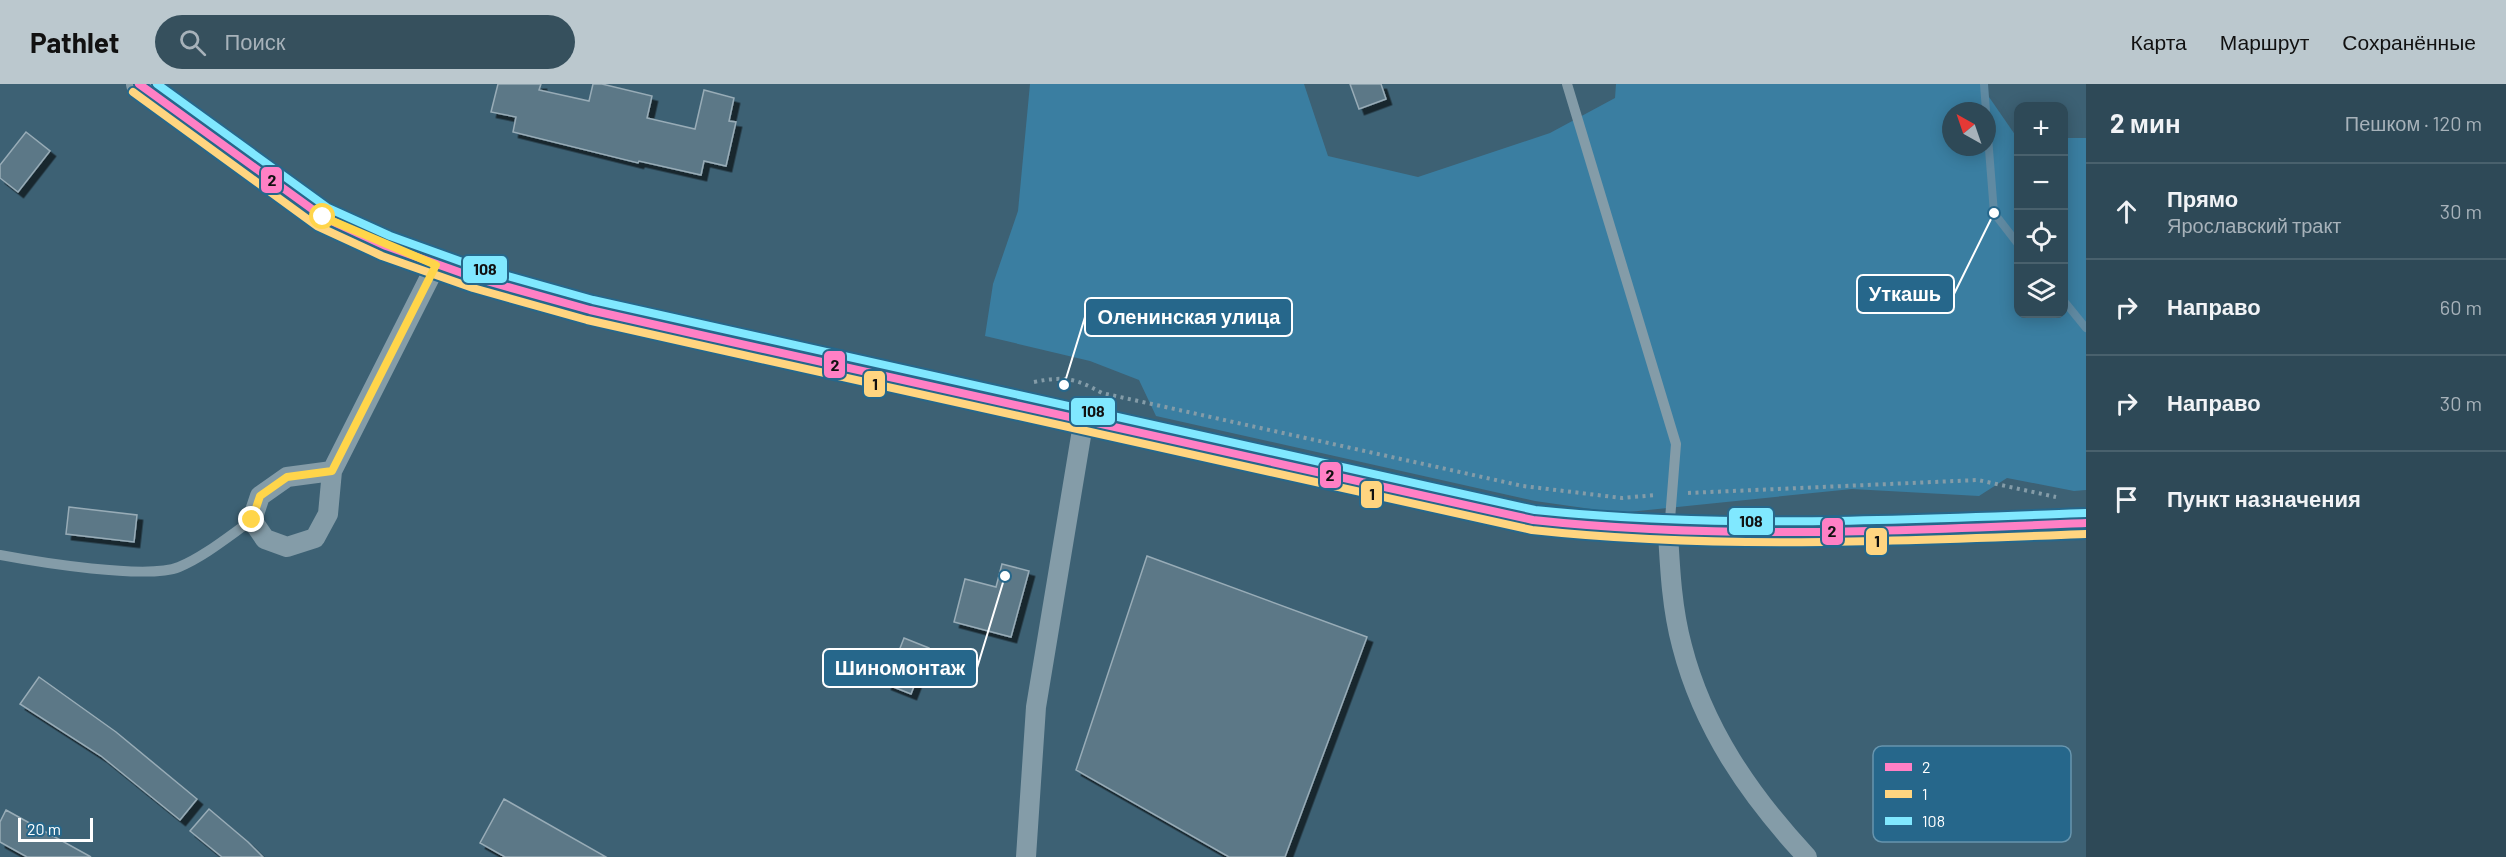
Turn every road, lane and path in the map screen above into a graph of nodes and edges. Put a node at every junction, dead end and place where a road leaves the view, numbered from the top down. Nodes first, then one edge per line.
1 (140, 84) edge
2 (1567, 84) edge
3 (436, 265) junction
4 (1027, 383) dead end
5 (1084, 418) junction
6 (332, 471) junction
7 (1672, 493) junction
8 (2064, 499) dead end
9 (252, 520) junction
10 (2086, 523) edge
11 (1668, 532) junction
12 (0, 555) edge
13 (1026, 857) edge
14 (1807, 857) edge

1 - 3 street
2 - 7 lane
3 - 5 street
3 - 6 street
4 - 7 path
5 - 11 street
5 - 13 street
6 - 9 street
6 - 9 street
7 - 8 path
7 - 11 lane
9 - 12 lane
10 - 11 street
11 - 14 street

